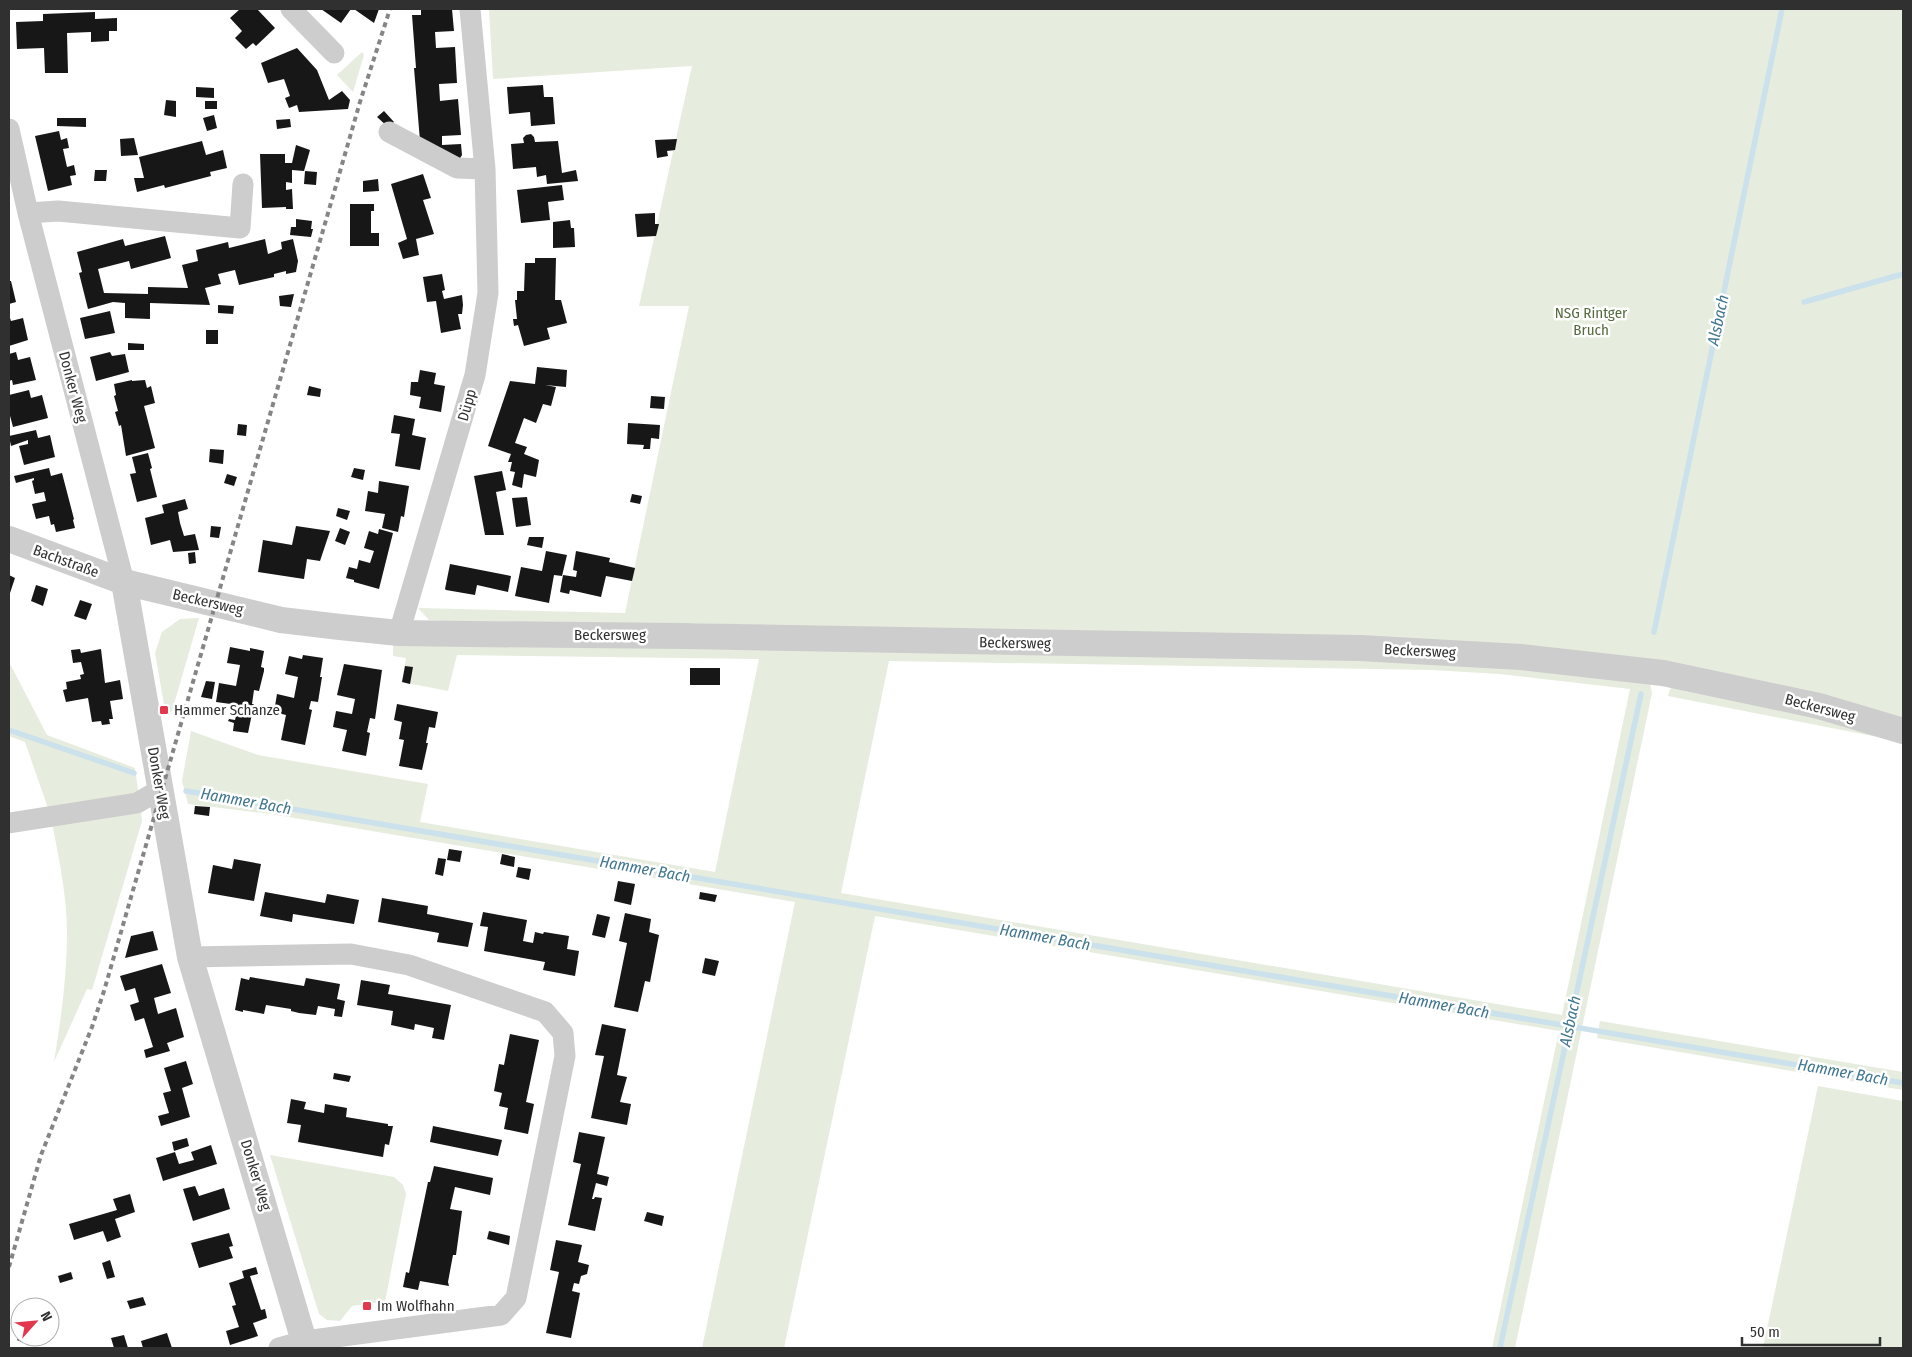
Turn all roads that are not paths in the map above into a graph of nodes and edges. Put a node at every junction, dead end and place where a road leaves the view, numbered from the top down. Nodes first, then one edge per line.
1 (292, 9) edge
2 (470, 9) edge
3 (334, 53) dead end
4 (9, 129) edge
5 (389, 132) dead end
6 (485, 170) junction
7 (243, 184) dead end
8 (28, 213) junction
9 (9, 539) edge
10 (124, 582) junction
11 (399, 633) junction
12 (1903, 731) edge
13 (160, 789) junction
14 (9, 823) edge
15 (190, 957) junction
16 (306, 1345) edge
17 (279, 1348) edge

1 - 3 street
2 - 6 street, Düpp
4 - 8 street, Donker Weg
5 - 6 street
6 - 11 street, Düpp
7 - 8 street
8 - 10 street, Donker Weg
9 - 10 street, Bachstraße
10 - 11 street, Beckersweg
10 - 13 street, Donker Weg
11 - 12 street, Beckersweg
13 - 14 street
13 - 15 street, Donker Weg
15 - 16 street, Donker Weg
15 - 16 street
16 - 17 street

